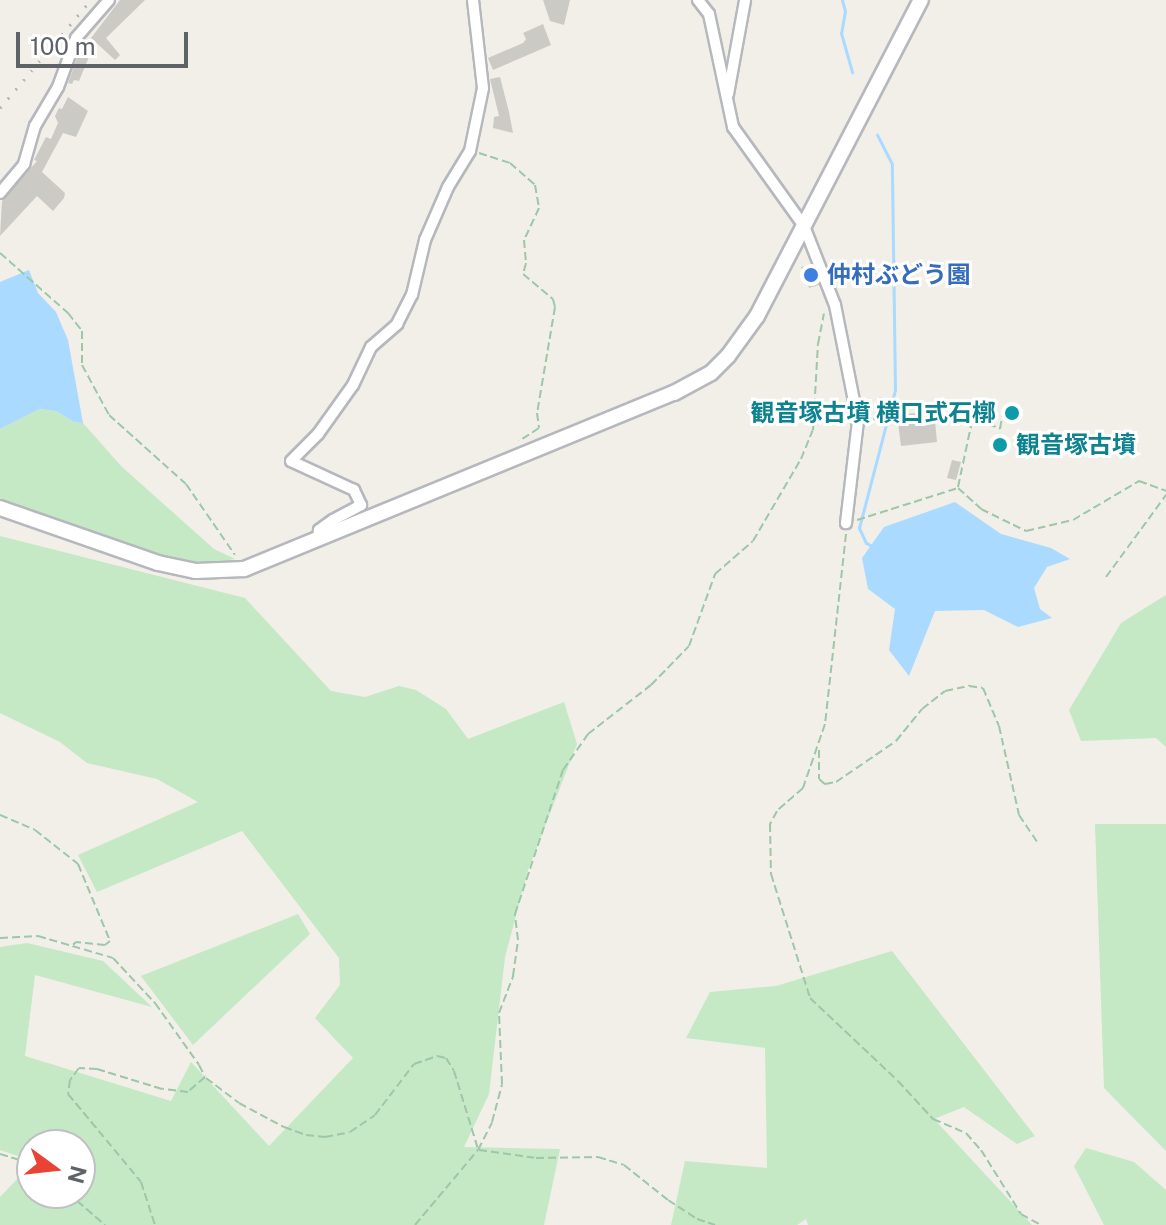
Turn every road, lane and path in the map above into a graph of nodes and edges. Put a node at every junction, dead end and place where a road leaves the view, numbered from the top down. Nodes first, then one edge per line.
1 (109, 0) edge
2 (473, 0) edge
3 (698, 0) edge
4 (745, 0) edge
5 (921, 0) edge
6 (727, 100) junction
7 (470, 151) junction
8 (0, 193) edge
9 (804, 226) junction
10 (0, 253) edge
11 (829, 293) junction
12 (1001, 406) dead end
13 (518, 442) dead end
14 (958, 488) junction
15 (1166, 493) edge
16 (0, 508) edge
17 (848, 522) junction
18 (318, 539) junction
19 (244, 569) junction
20 (1106, 577) dead end
21 (819, 745) junction
22 (0, 815) edge
23 (1037, 842) dead end
24 (0, 938) edge
25 (72, 946) junction
26 (205, 1077) junction
27 (478, 1150) junction
28 (86, 1209) edge
29 (105, 1225) edge
30 (155, 1225) edge
31 (415, 1225) edge
32 (715, 1225) edge
33 (1041, 1225) edge

1 - 8 street
2 - 7 street
3 - 6 street
4 - 6 street
5 - 9 street
6 - 9 street
7 - 13 path
7 - 18 street
9 - 11 street
9 - 18 street
10 - 19 path
11 - 17 street
11 - 27 path
12 - 14 path
14 - 15 path
14 - 17 path
15 - 20 path
16 - 19 street
17 - 21 path
18 - 19 street
21 - 23 path
21 - 33 path
22 - 25 path
24 - 25 path
25 - 26 path
26 - 27 path
26 - 30 path
27 - 31 path
27 - 32 path
28 - 29 path

